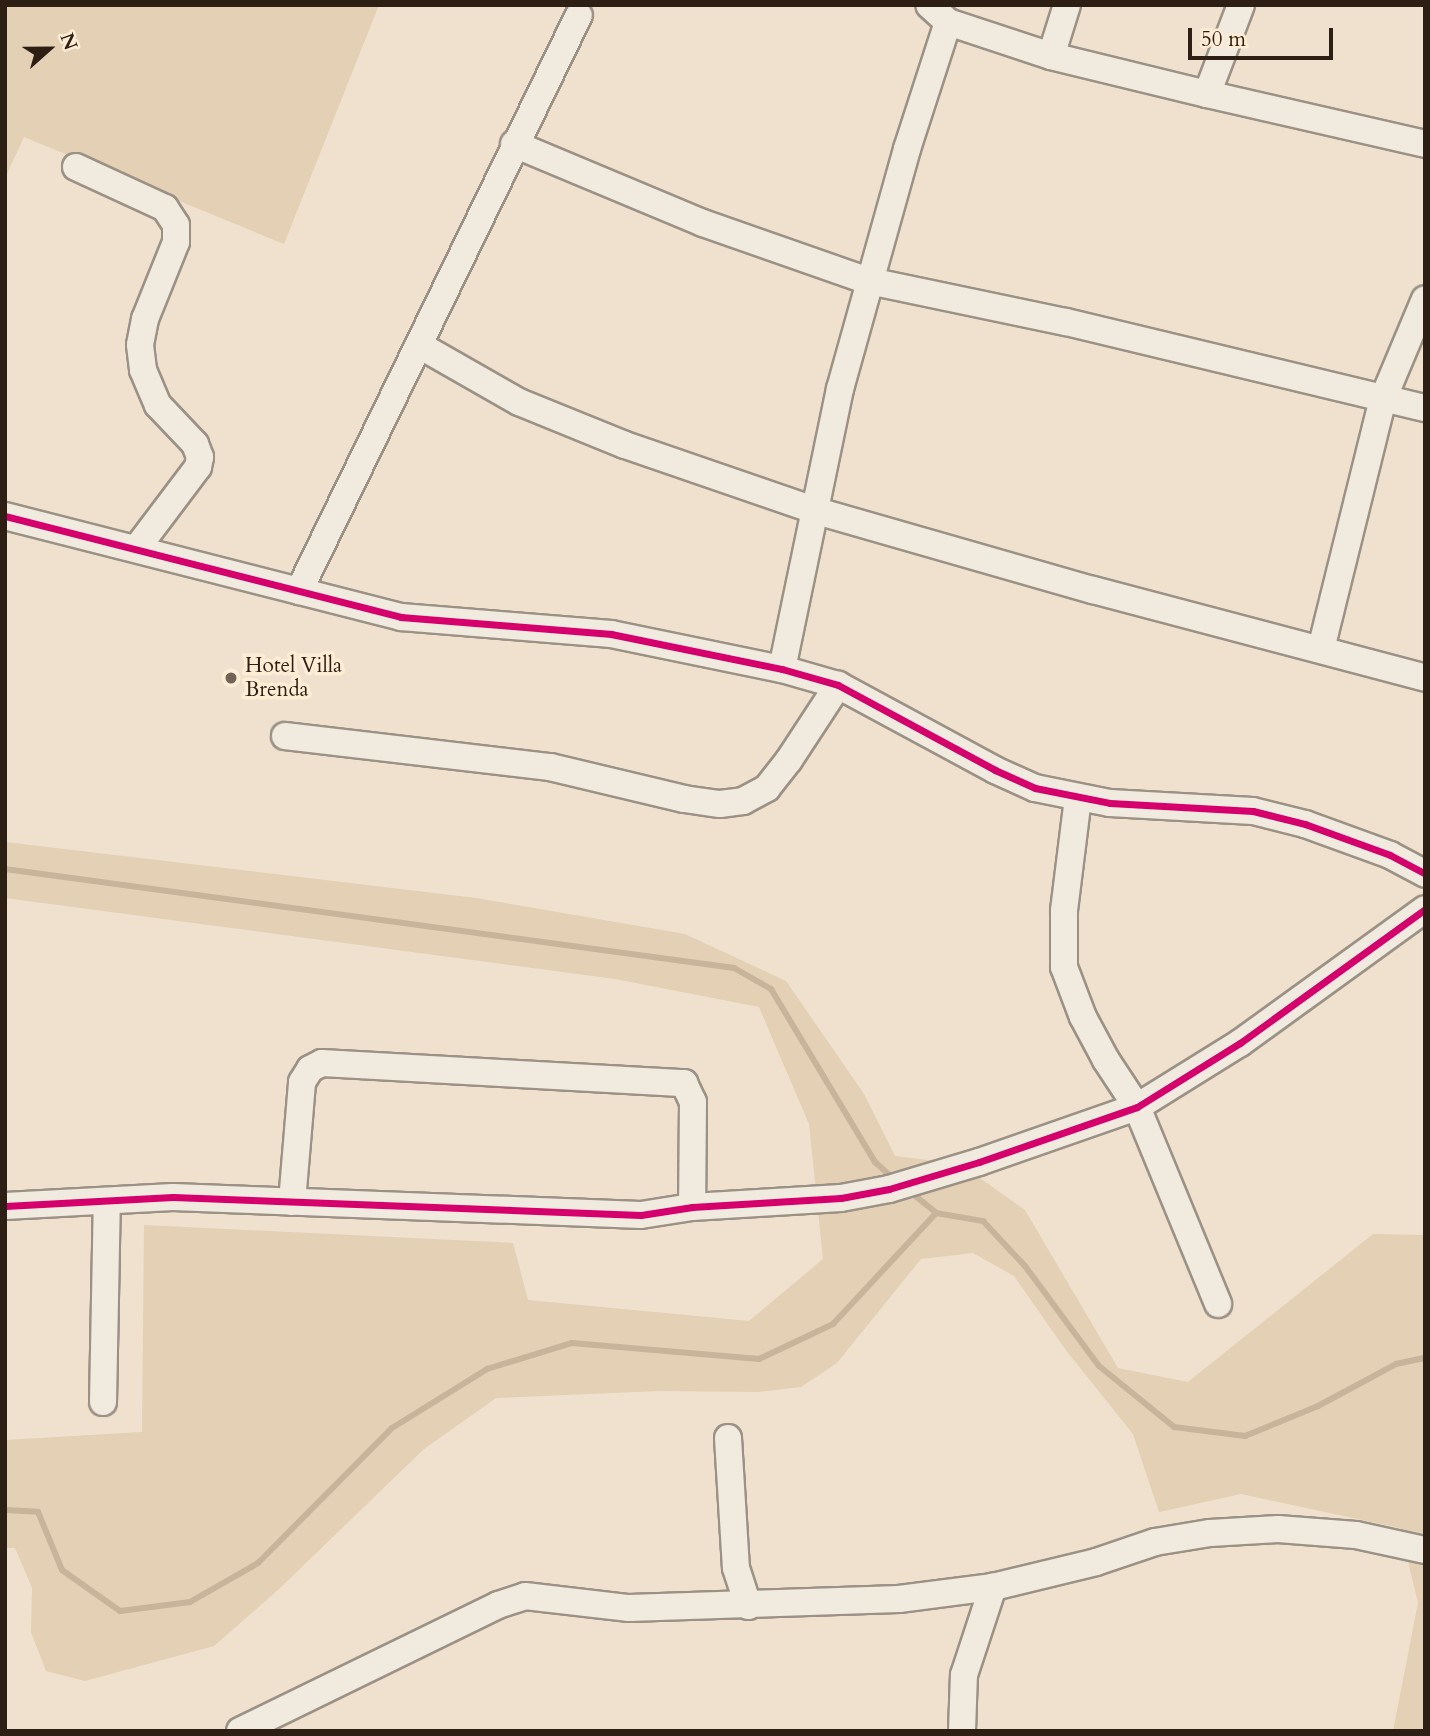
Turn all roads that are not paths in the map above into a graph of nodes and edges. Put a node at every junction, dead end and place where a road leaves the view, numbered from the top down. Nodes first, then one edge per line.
1 (1067, 5) edge
2 (1241, 5) edge
3 (939, 14) edge
4 (579, 15) dead end
5 (1051, 56) junction
6 (1207, 94) junction
7 (514, 144) junction
8 (1425, 144) edge
9 (76, 167) dead end
10 (869, 281) junction
11 (1425, 299) edge
12 (419, 345) junction
13 (1383, 399) junction
14 (1425, 408) edge
15 (817, 511) junction
16 (5, 516) edge
17 (136, 548) junction
18 (299, 592) junction
19 (1321, 649) junction
20 (782, 669) junction
21 (1425, 678) edge
22 (838, 685) junction
23 (285, 736) dead end
24 (1078, 798) junction
25 (1425, 874) edge
26 (1425, 909) edge
27 (1137, 1107) junction
28 (107, 1201) junction
29 (292, 1202) junction
30 (5, 1206) edge
31 (692, 1207) junction
32 (1218, 1304) dead end
33 (103, 1402) dead end
34 (728, 1438) dead end
35 (1425, 1550) edge
36 (993, 1587) junction
37 (748, 1606) junction
38 (240, 1731) edge
39 (962, 1731) edge

1 - 5 street
2 - 6 street
3 - 5 street
3 - 10 street
4 - 7 street
5 - 6 street
6 - 8 street
7 - 10 street
7 - 12 street
9 - 17 street
10 - 13 street
10 - 15 street
11 - 13 street
12 - 15 street
12 - 18 street
13 - 14 street
13 - 19 street
15 - 19 street
15 - 20 street
16 - 17 street
17 - 18 street
18 - 20 street
19 - 21 street
20 - 22 street
22 - 23 street
22 - 24 street
24 - 25 street
24 - 27 street
26 - 27 street
27 - 31 street
27 - 32 street
28 - 29 street
28 - 30 street
28 - 33 street
29 - 31 street
29 - 31 street
34 - 37 street
35 - 36 street
36 - 37 street
36 - 39 street
37 - 38 street

